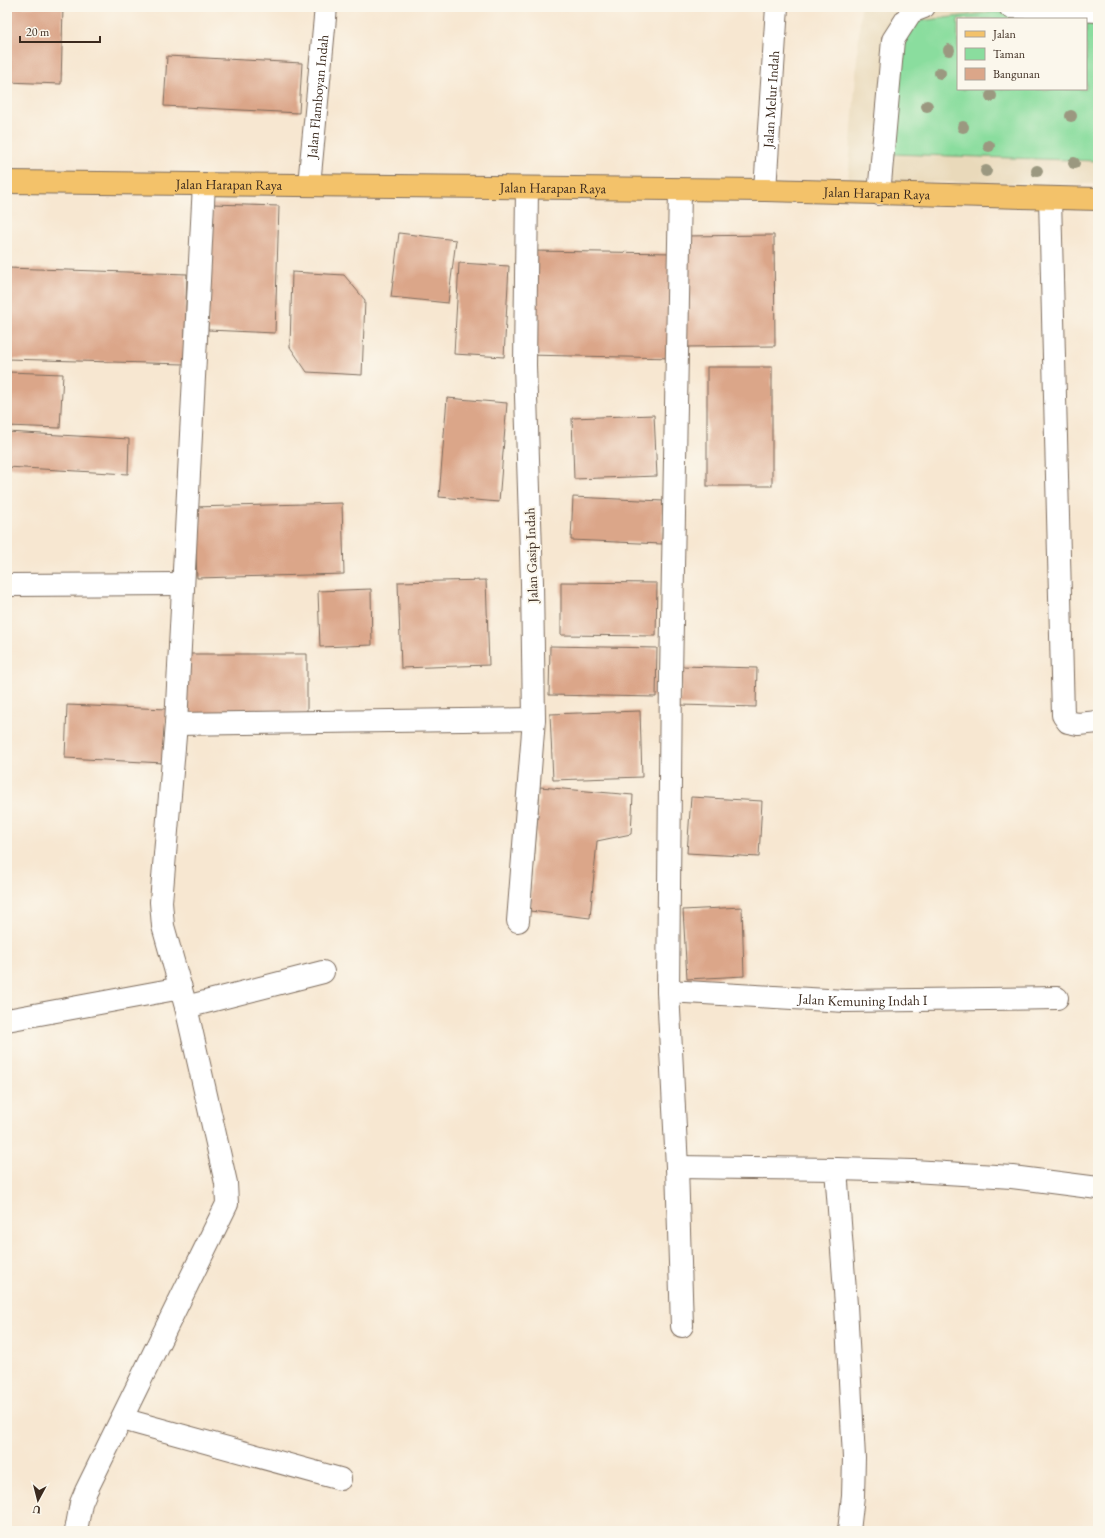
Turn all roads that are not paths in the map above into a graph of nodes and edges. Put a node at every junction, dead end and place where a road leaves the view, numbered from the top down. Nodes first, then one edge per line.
1 (326, 7) edge
2 (777, 7) edge
3 (924, 7) edge
4 (1010, 7) edge
5 (1098, 12) edge
6 (7, 182) edge
7 (204, 184) junction
8 (309, 185) junction
9 (527, 188) junction
10 (680, 190) junction
11 (765, 190) junction
12 (879, 194) junction
13 (1050, 198) junction
14 (1098, 199) edge
15 (183, 584) junction
16 (7, 585) edge
17 (534, 719) junction
18 (1098, 722) edge
19 (176, 724) junction
20 (518, 921) dead end
21 (323, 972) dead end
22 (668, 992) junction
23 (183, 997) junction
24 (1057, 998) dead end
25 (7, 1020) edge
26 (677, 1167) junction
27 (836, 1169) junction
28 (1098, 1188) edge
29 (682, 1326) dead end
30 (122, 1419) junction
31 (340, 1479) dead end
32 (76, 1531) edge
33 (849, 1531) edge

1 - 8 street, Jalan Flamboyan Indah
2 - 11 street, Jalan Melur Indah
3 - 12 street
4 - 5 street
6 - 7 main road, Jalan Harapan Raya
7 - 8 main road, Jalan Harapan Raya
7 - 15 street
8 - 9 main road, Jalan Harapan Raya
9 - 10 main road, Jalan Harapan Raya
9 - 17 street, Jalan Gasip Indah
10 - 11 main road, Jalan Harapan Raya
10 - 22 street
11 - 12 main road, Jalan Harapan Raya
12 - 13 main road, Jalan Harapan Raya
13 - 14 main road, Jalan Harapan Raya
13 - 18 street
15 - 16 street
15 - 19 street
17 - 19 street
17 - 20 street, Jalan Gasip Indah
19 - 23 street
21 - 23 street
22 - 24 street, Jalan Kemuning Indah I
22 - 26 street
23 - 25 street
23 - 30 street
26 - 27 street
26 - 29 street
27 - 28 street
27 - 33 street
30 - 31 street
30 - 32 street

